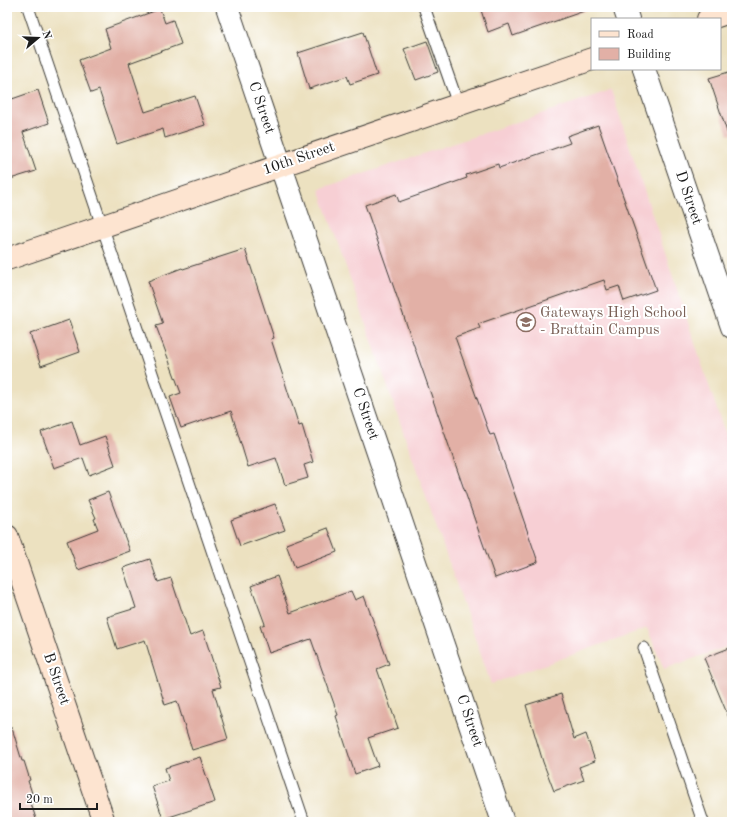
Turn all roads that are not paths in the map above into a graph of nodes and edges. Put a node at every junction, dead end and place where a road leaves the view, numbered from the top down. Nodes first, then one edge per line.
1 (28, 7) edge
2 (227, 7) edge
3 (424, 7) edge
4 (624, 7) edge
5 (732, 11) edge
6 (628, 18) edge
7 (711, 18) edge
8 (591, 59) edge
9 (644, 70) edge
10 (458, 104) junction
11 (281, 165) junction
12 (102, 226) junction
13 (7, 259) edge
14 (732, 327) edge
15 (7, 536) edge
16 (644, 648) dead end
17 (104, 822) edge
18 (304, 822) edge
19 (503, 822) edge
20 (703, 822) edge

1 - 12 lane
2 - 11 street, C Street
3 - 10 lane
4 - 6 street
5 - 7 street
8 - 10 street, 10th Street
9 - 14 street, D Street
10 - 11 street, 10th Street
11 - 12 street, 10th Street
11 - 19 street, C Street
12 - 13 street, 10th Street
12 - 18 lane
15 - 17 street, B Street
16 - 20 lane

